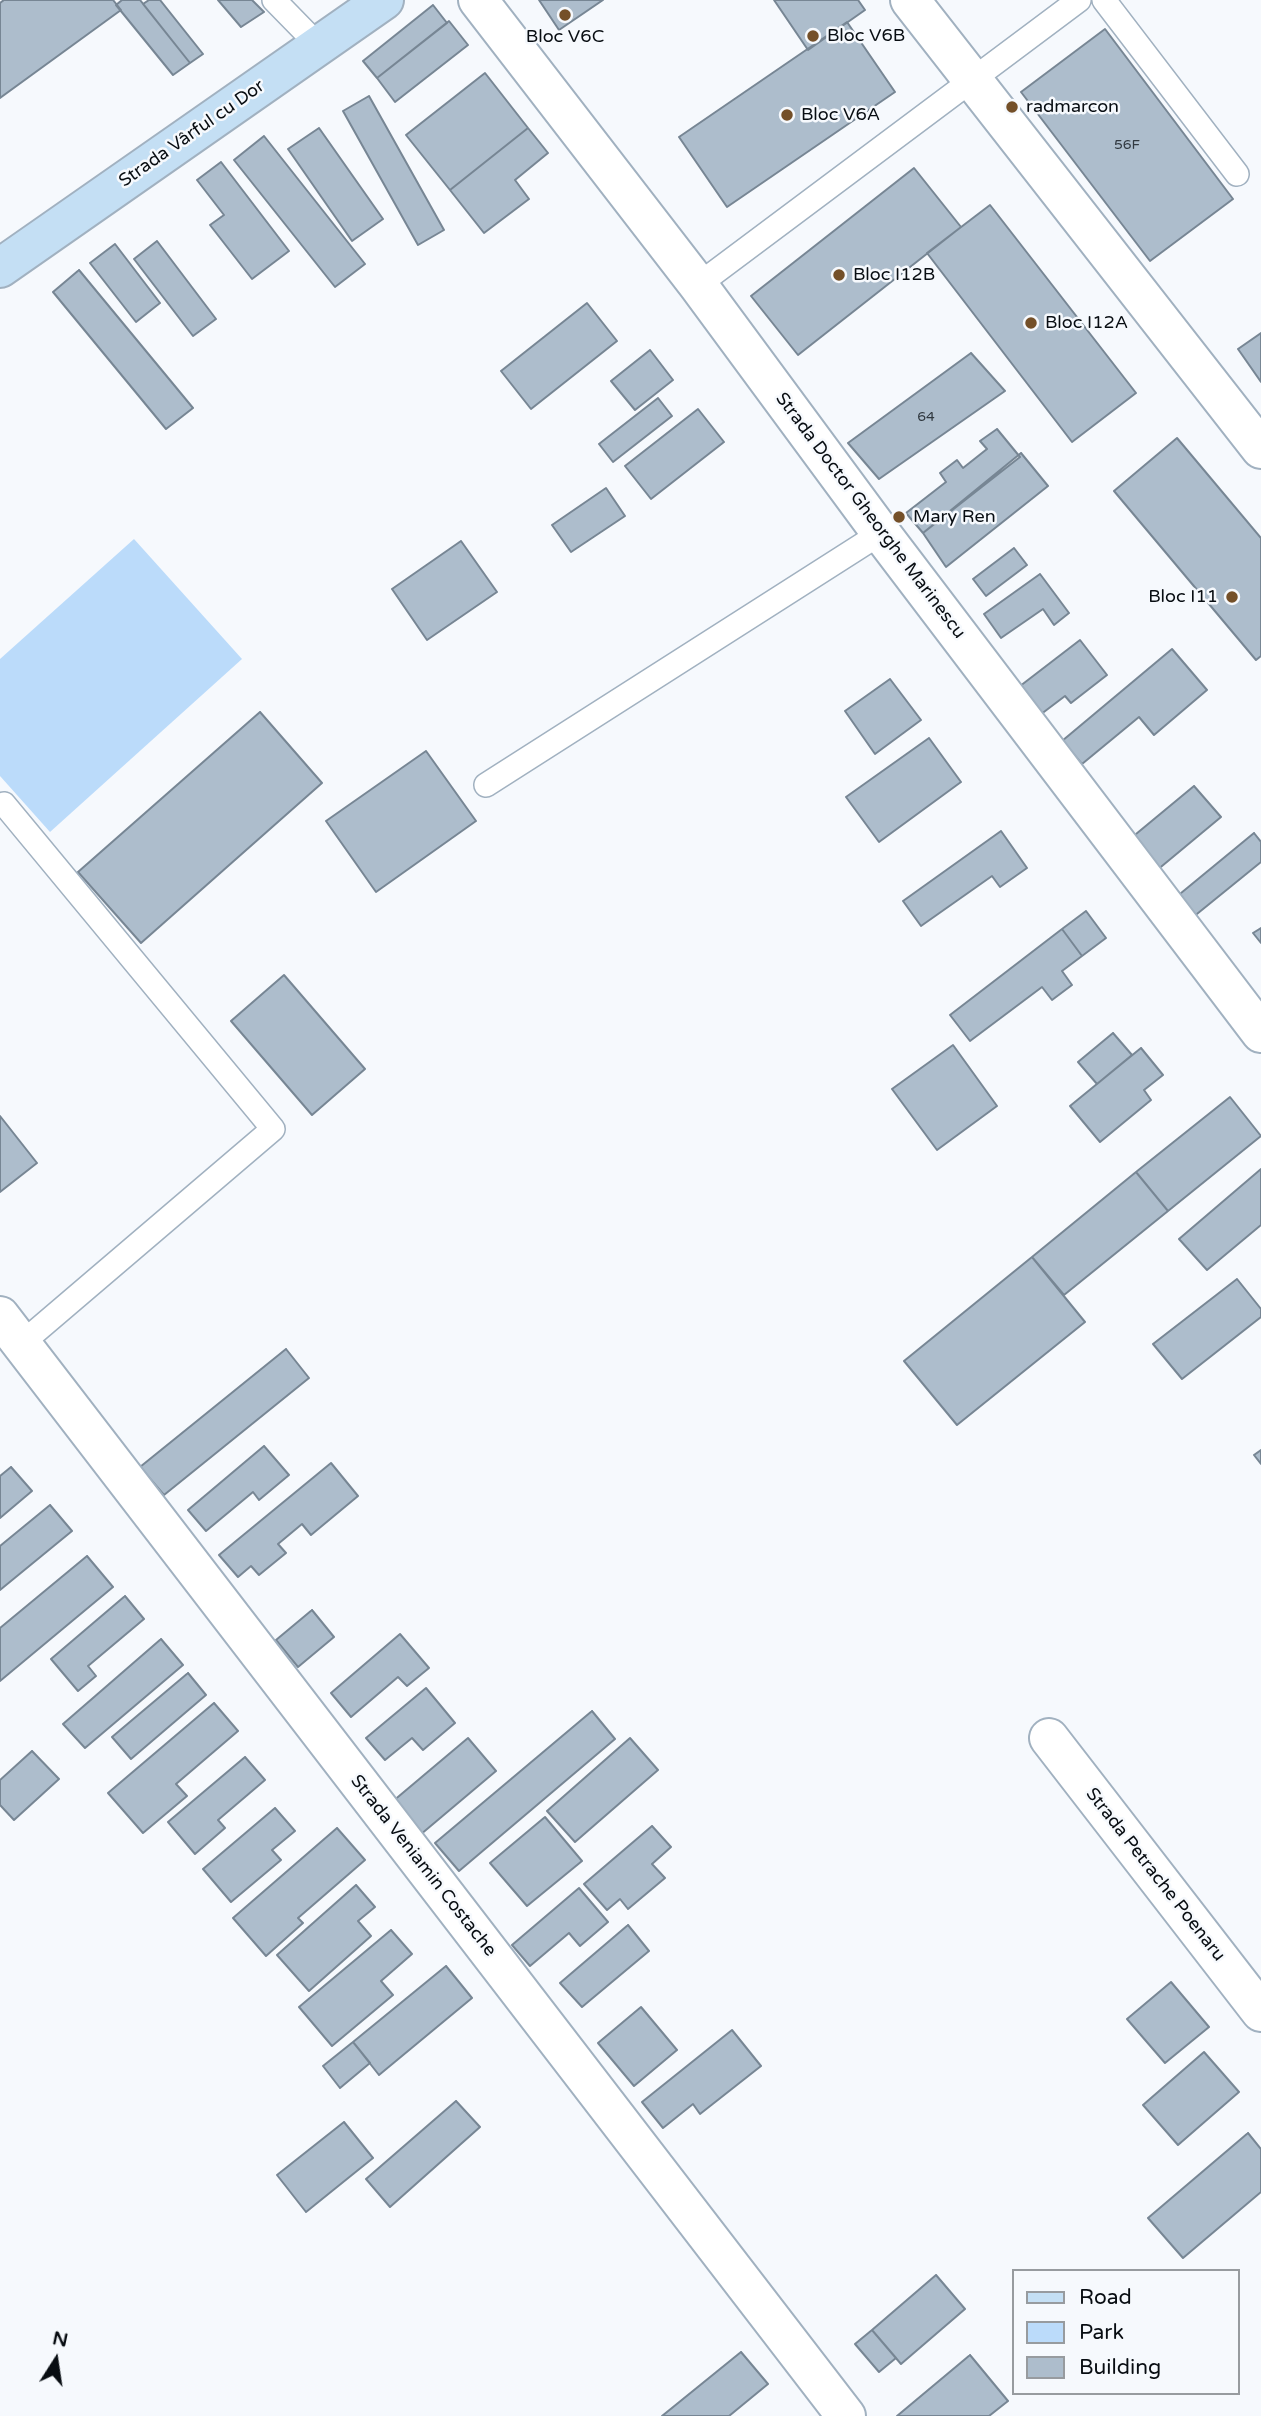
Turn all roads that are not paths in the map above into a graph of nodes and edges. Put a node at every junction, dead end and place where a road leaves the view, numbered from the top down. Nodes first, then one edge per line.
1 (274, 0) edge
2 (384, 0) edge
3 (478, 0) edge
4 (909, 0) edge
5 (1079, 0) edge
6 (1104, 0) edge
7 (319, 46) junction
8 (973, 78) junction
9 (1237, 174) dead end
10 (0, 268) edge
11 (698, 285) junction
12 (1261, 449) edge
13 (881, 533) junction
14 (486, 785) dead end
15 (4, 804) dead end
16 (1261, 1033) edge
17 (11, 1330) edge
18 (1049, 1738) dead end
19 (1261, 2012) edge
20 (846, 2416) edge

1 - 7 lane
2 - 7 street, Strada Vârful cu Dor
3 - 11 street, Strada Doctor Gheorghe Marinescu
4 - 8 street
5 - 8 lane
6 - 9 lane
7 - 10 street, Strada Vârful cu Dor
8 - 11 lane
8 - 12 street
11 - 13 street, Strada Doctor Gheorghe Marinescu
13 - 14 lane
13 - 16 street, Strada Doctor Gheorghe Marinescu
15 - 17 lane
17 - 20 street, Strada Veniamin Costache
18 - 19 street, Strada Petrache Poenaru

